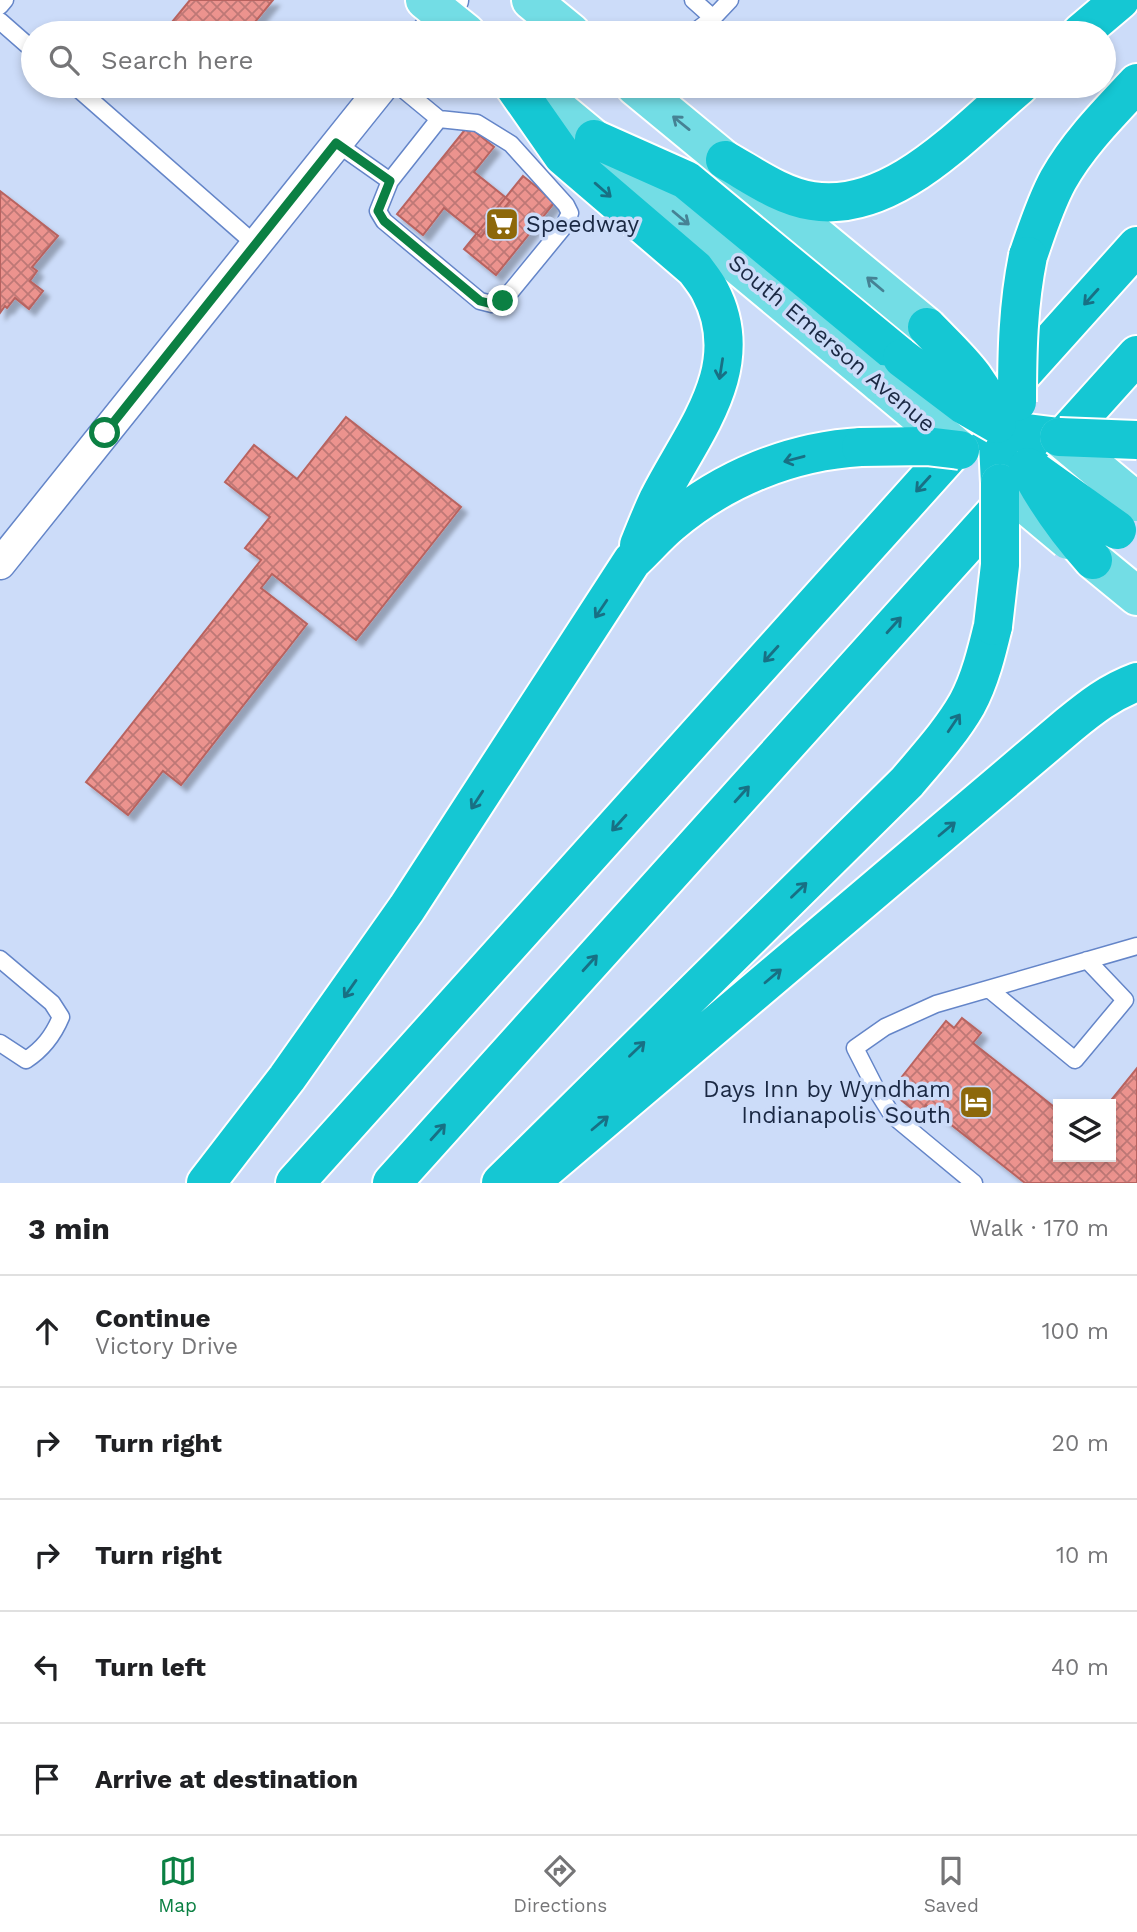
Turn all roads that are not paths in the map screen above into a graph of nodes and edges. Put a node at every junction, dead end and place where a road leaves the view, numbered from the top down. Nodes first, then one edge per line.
1 (5, 0) edge
2 (531, 0) edge
3 (692, 0) edge
4 (730, 0) edge
5 (1120, 0) edge
6 (0, 6) edge
7 (713, 18) junction
8 (0, 20) edge
9 (556, 21) edge
10 (709, 21) edge
11 (1095, 21) edge
12 (21, 39) edge
13 (1137, 83) edge
14 (89, 98) edge
15 (373, 98) edge
16 (414, 98) edge
17 (522, 98) edge
18 (544, 98) edge
19 (651, 98) edge
20 (1005, 98) edge
21 (439, 119) junction
22 (594, 139) junction
23 (336, 143) junction
24 (554, 143) junction
25 (511, 144) junction
26 (725, 160) junction
27 (390, 181) junction
28 (255, 244) junction
29 (1137, 246) edge
30 (1137, 355) edge
31 (891, 371) junction
32 (1059, 437) junction
33 (1137, 440) edge
34 (1010, 444) junction
35 (960, 450) junction
36 (1131, 526) edge
37 (632, 561) junction
38 (0, 564) edge
39 (1137, 596) edge
40 (1137, 682) edge
41 (1137, 946) edge
42 (0, 959) edge
43 (1087, 960) junction
44 (990, 989) junction
45 (0, 1042) edge
46 (205, 1183) edge
47 (295, 1183) edge
48 (392, 1183) edge
49 (502, 1183) edge
50 (529, 1183) edge
51 (974, 1183) edge

1 - 6 lane
2 - 9 main road
3 - 7 lane
4 - 7 lane
5 - 11 highway
7 - 10 lane
8 - 12 lane
13 - 34 highway, bridge
14 - 28 lane
15 - 23 street
16 - 21 lane
17 - 24 highway
18 - 22 main road
26 -> 19 main road, South Emerson Avenue
20 - 26 highway
21 - 25 lane
21 - 27 lane
22 - 24 lane
22 - 31 highway
23 - 27 lane
23 - 28 street
24 - 25 lane
24 -> 37 highway
25 - 27 lane
34 -> 26 main road, South Emerson Avenue, bridge
28 - 38 street
29 -> 47 highway
48 -> 30 highway
31 - 34 highway, bridge
31 - 35 main road, South Emerson Avenue, bridge
32 - 33 highway, bridge
32 - 34 main road, South Emerson Avenue
32 - 36 main road, South Emerson Avenue, bridge
34 - 35 main road, South Emerson Avenue
34 - 36 highway, bridge
34 - 39 main road, South Emerson Avenue, bridge
49 -> 34 highway, bridge
35 -> 37 highway, bridge
37 -> 46 highway
50 -> 40 highway
41 - 43 lane
42 - 45 lane
43 - 44 lane
43 - 44 lane
44 - 51 lane

